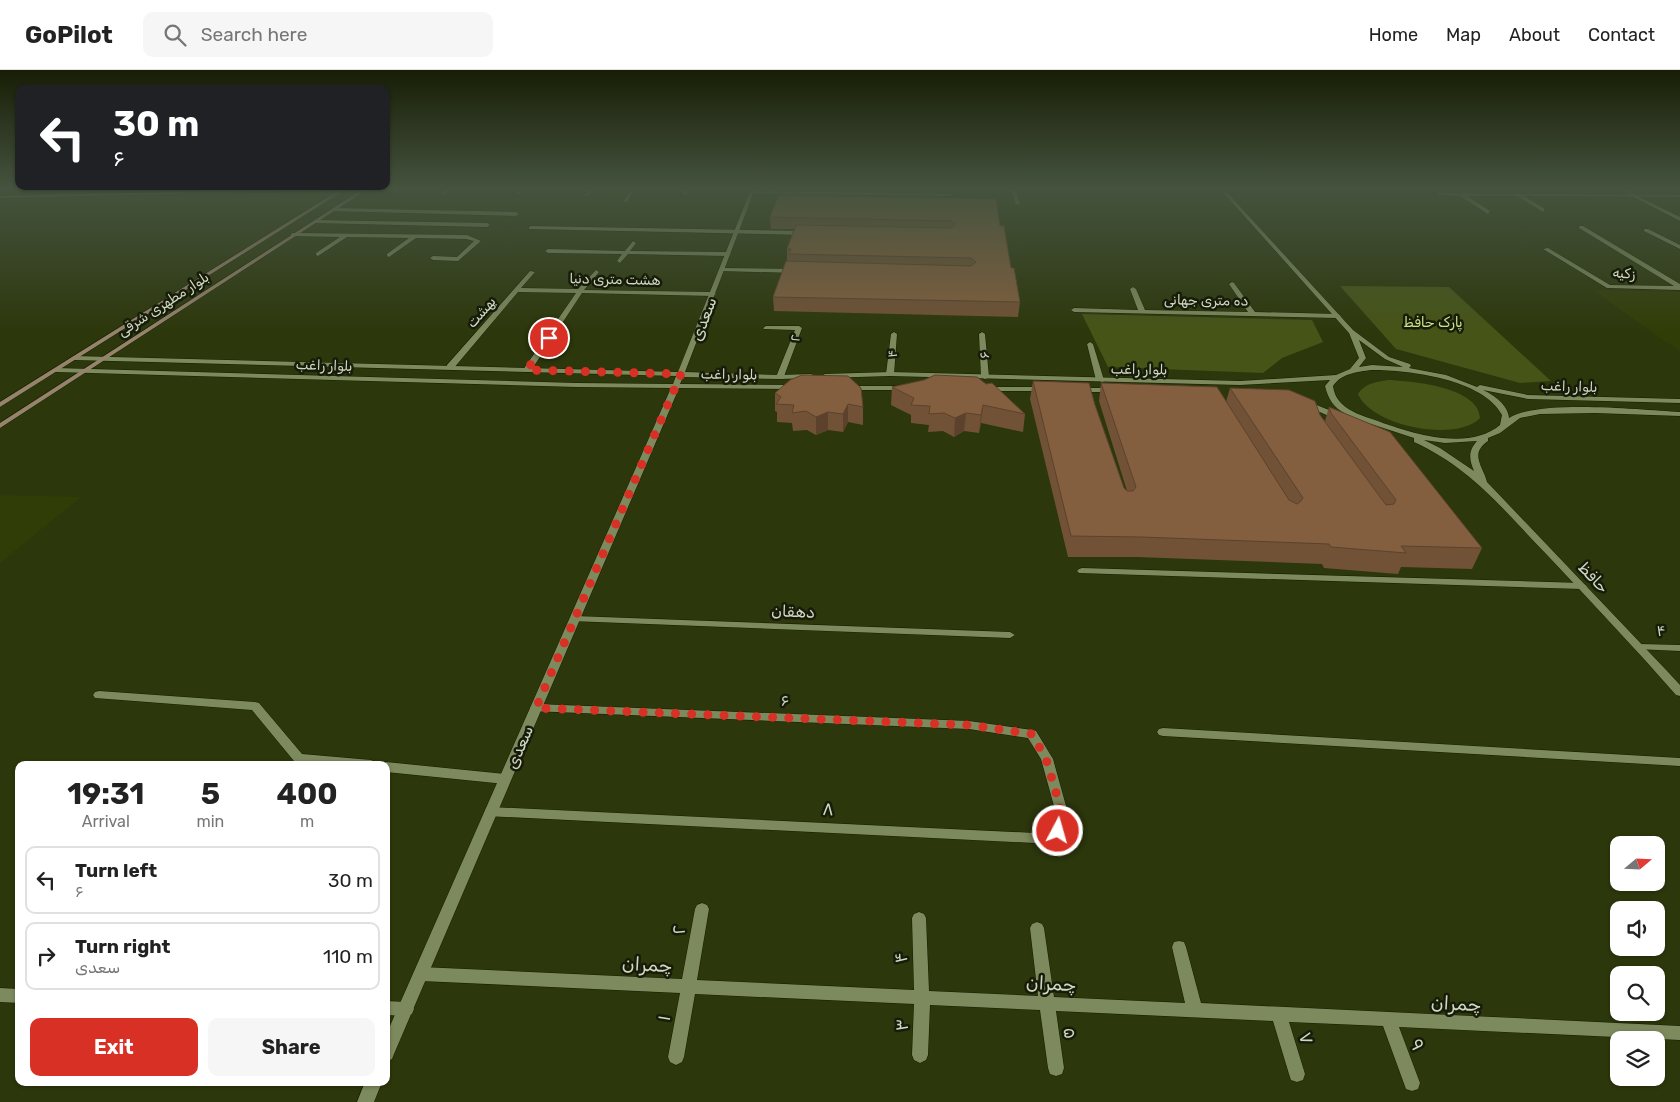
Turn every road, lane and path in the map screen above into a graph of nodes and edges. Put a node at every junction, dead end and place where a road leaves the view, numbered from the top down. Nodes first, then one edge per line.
1 (267, 237) edge
2 (291, 237) edge
3 (343, 237) edge
4 (414, 237) edge
5 (422, 237) edge
6 (734, 237) edge
7 (1266, 237) edge
8 (1597, 237) edge
9 (1660, 237) edge
10 (633, 243) dead end
11 (1680, 248) edge
12 (1546, 249) dead end
13 (548, 251) dead end
14 (627, 252) junction
15 (318, 254) dead end
16 (728, 254) junction
17 (389, 255) dead end
18 (433, 258) dead end
19 (620, 261) dead end
20 (722, 270) junction
21 (802, 271) edge
22 (532, 272) dead end
23 (596, 272) dead end
24 (1232, 284) dead end
25 (1680, 288) edge
26 (1133, 289) dead end
27 (517, 290) junction
28 (580, 291) junction
29 (713, 294) junction
30 (1074, 310) dead end
31 (1142, 311) junction
32 (1253, 314) junction
33 (1338, 316) junction
34 (766, 328) dead end
35 (1351, 331) junction
36 (894, 334) dead end
37 (982, 334) dead end
38 (1090, 344) dead end
39 (74, 358) junction
40 (101, 359) junction
41 (450, 367) junction
42 (56, 370) junction
43 (84, 370) junction
44 (527, 370) junction
45 (1352, 371) junction
46 (1429, 373) junction
47 (681, 374) junction
48 (890, 374) junction
49 (985, 376) junction
50 (780, 377) junction
51 (1336, 377) junction
52 (1100, 380) junction
53 (1460, 382) junction
54 (676, 385) junction
55 (799, 387) edge
56 (837, 388) edge
57 (913, 388) edge
58 (979, 389) edge
59 (1053, 390) edge
60 (1072, 390) edge
61 (1125, 391) edge
62 (1293, 400) edge
63 (1680, 401) edge
64 (1310, 403) junction
65 (0, 405) edge
66 (1680, 414) edge
67 (1315, 417) edge
68 (1369, 421) junction
69 (0, 426) edge
70 (1504, 426) junction
71 (1388, 429) junction
72 (1492, 435) junction
73 (1485, 485) junction
74 (1082, 571) dead end
75 (1582, 586) junction
76 (575, 619) junction
77 (1010, 634) dead end
78 (1640, 647) junction
79 (1680, 648) edge
80 (1680, 692) edge
81 (98, 696) dead end
82 (536, 708) junction
83 (1163, 732) dead end
84 (1032, 734) joint
85 (329, 761) edge
86 (1680, 762) edge
87 (390, 767) edge
88 (506, 779) junction
89 (491, 812) junction
90 (702, 909) dead end
91 (919, 918) dead end
92 (1037, 928) dead end
93 (1179, 947) dead end
94 (421, 974) junction
95 (688, 986) junction
96 (0, 995) edge
97 (15, 996) edge
98 (922, 997) junction
99 (1047, 1003) junction
100 (390, 1008) edge
101 (406, 1009) junction
102 (1195, 1010) junction
103 (1279, 1014) junction
104 (1388, 1019) junction
105 (1680, 1033) edge
106 (390, 1045) edge
107 (920, 1055) dead end
108 (676, 1057) dead end
109 (1056, 1068) dead end
110 (1297, 1074) dead end
111 (1412, 1083) dead end
112 (372, 1086) edge
113 (365, 1102) edge

1 - 39 main road, بلوار مطهری شرقی
2 - 40 main road, بلوار مطهری شرقی
3 - 15 street
4 - 17 street
5 - 18 street
6 - 16 street, سعدی
7 - 33 street
8 - 25 street
9 - 11 street
10 - 14 street
12 - 25 street, زکیه
13 - 14 street
14 - 16 street
14 - 19 street
16 - 20 street, سعدی
20 - 21 street
20 - 29 street, سعدی
22 - 27 street, بهشت
23 - 28 street
24 - 32 street
26 - 31 street
27 - 28 street, هشت متری دنیا
27 - 41 street, بهشت
28 - 29 street, هشت متری دنیا
28 - 44 street
29 - 47 street, سعدی
30 - 31 street, ده متری جهانی
31 - 32 street, ده متری جهانی
32 - 33 street, ده متری جهانی
33 - 35 street
34 - 50 street, ۲
35 - 45 street
35 - 46 street
36 - 48 street, ۴
37 - 49 street, ۶
38 - 52 street
39 - 40 street, بلوار راغب
39 - 42 main road, بلوار مطهری شرقی
40 - 41 street, بلوار راغب
40 - 43 main road, بلوار مطهری شرقی
41 - 44 street, بلوار راغب
42 - 43 street, بلوار راغب
42 - 65 main road, بلوار مطهری شرقی
43 - 54 street, بلوار راغب
43 - 69 main road, بلوار مطهری شرقی
44 - 47 street, بلوار راغب
45 - 46 street, بلوار راغب
45 - 51 street, بلوار راغب
46 - 53 street
47 - 50 street, بلوار راغب
47 - 54 street, سعدی
48 - 49 street, بلوار راغب
48 - 50 street, بلوار راغب
49 - 52 street, بلوار راغب
51 - 52 street, بلوار راغب
51 - 68 street
53 - 63 street, بلوار راغب
53 - 70 street
54 - 55 street, بلوار راغب
54 - 76 street, سعدی
56 - 57 street
58 - 59 street
60 - 61 street, بلوار راغب
62 - 64 street
64 - 67 street
64 - 68 street
66 - 70 street, بلوار راغب
68 - 71 street
70 - 72 street, بلوار راغب
71 - 72 street
71 - 73 street, حافظ
72 - 73 street, حافظ
73 - 75 street, حافظ
74 - 75 street
75 - 78 street, حافظ
76 - 77 street, دهقان
76 - 82 street, سعدی
78 - 79 street, ۴
78 - 80 street, حافظ
81 - 85 street
82 - 84 street, ۶
82 - 88 street, سعدی
83 - 86 street
84 - 89 street, ۸
87 - 88 street
88 - 89 street, سعدی
89 - 94 street, سعدی
90 - 95 street, ۲
91 - 98 street, ۴
92 - 99 street
93 - 102 street
94 - 95 street, چمران
94 - 101 street, سعدی
95 - 98 street, چمران
95 - 108 street, ۱
96 - 97 street
98 - 99 street, چمران
98 - 107 street, ۳
99 - 102 street, چمران
99 - 109 street, ۵
100 - 101 street
101 - 106 street, سعدی
102 - 103 street, چمران
103 - 104 street, چمران
103 - 110 street, ۷
104 - 105 street, چمران
104 - 111 street, ۹
112 - 113 street

